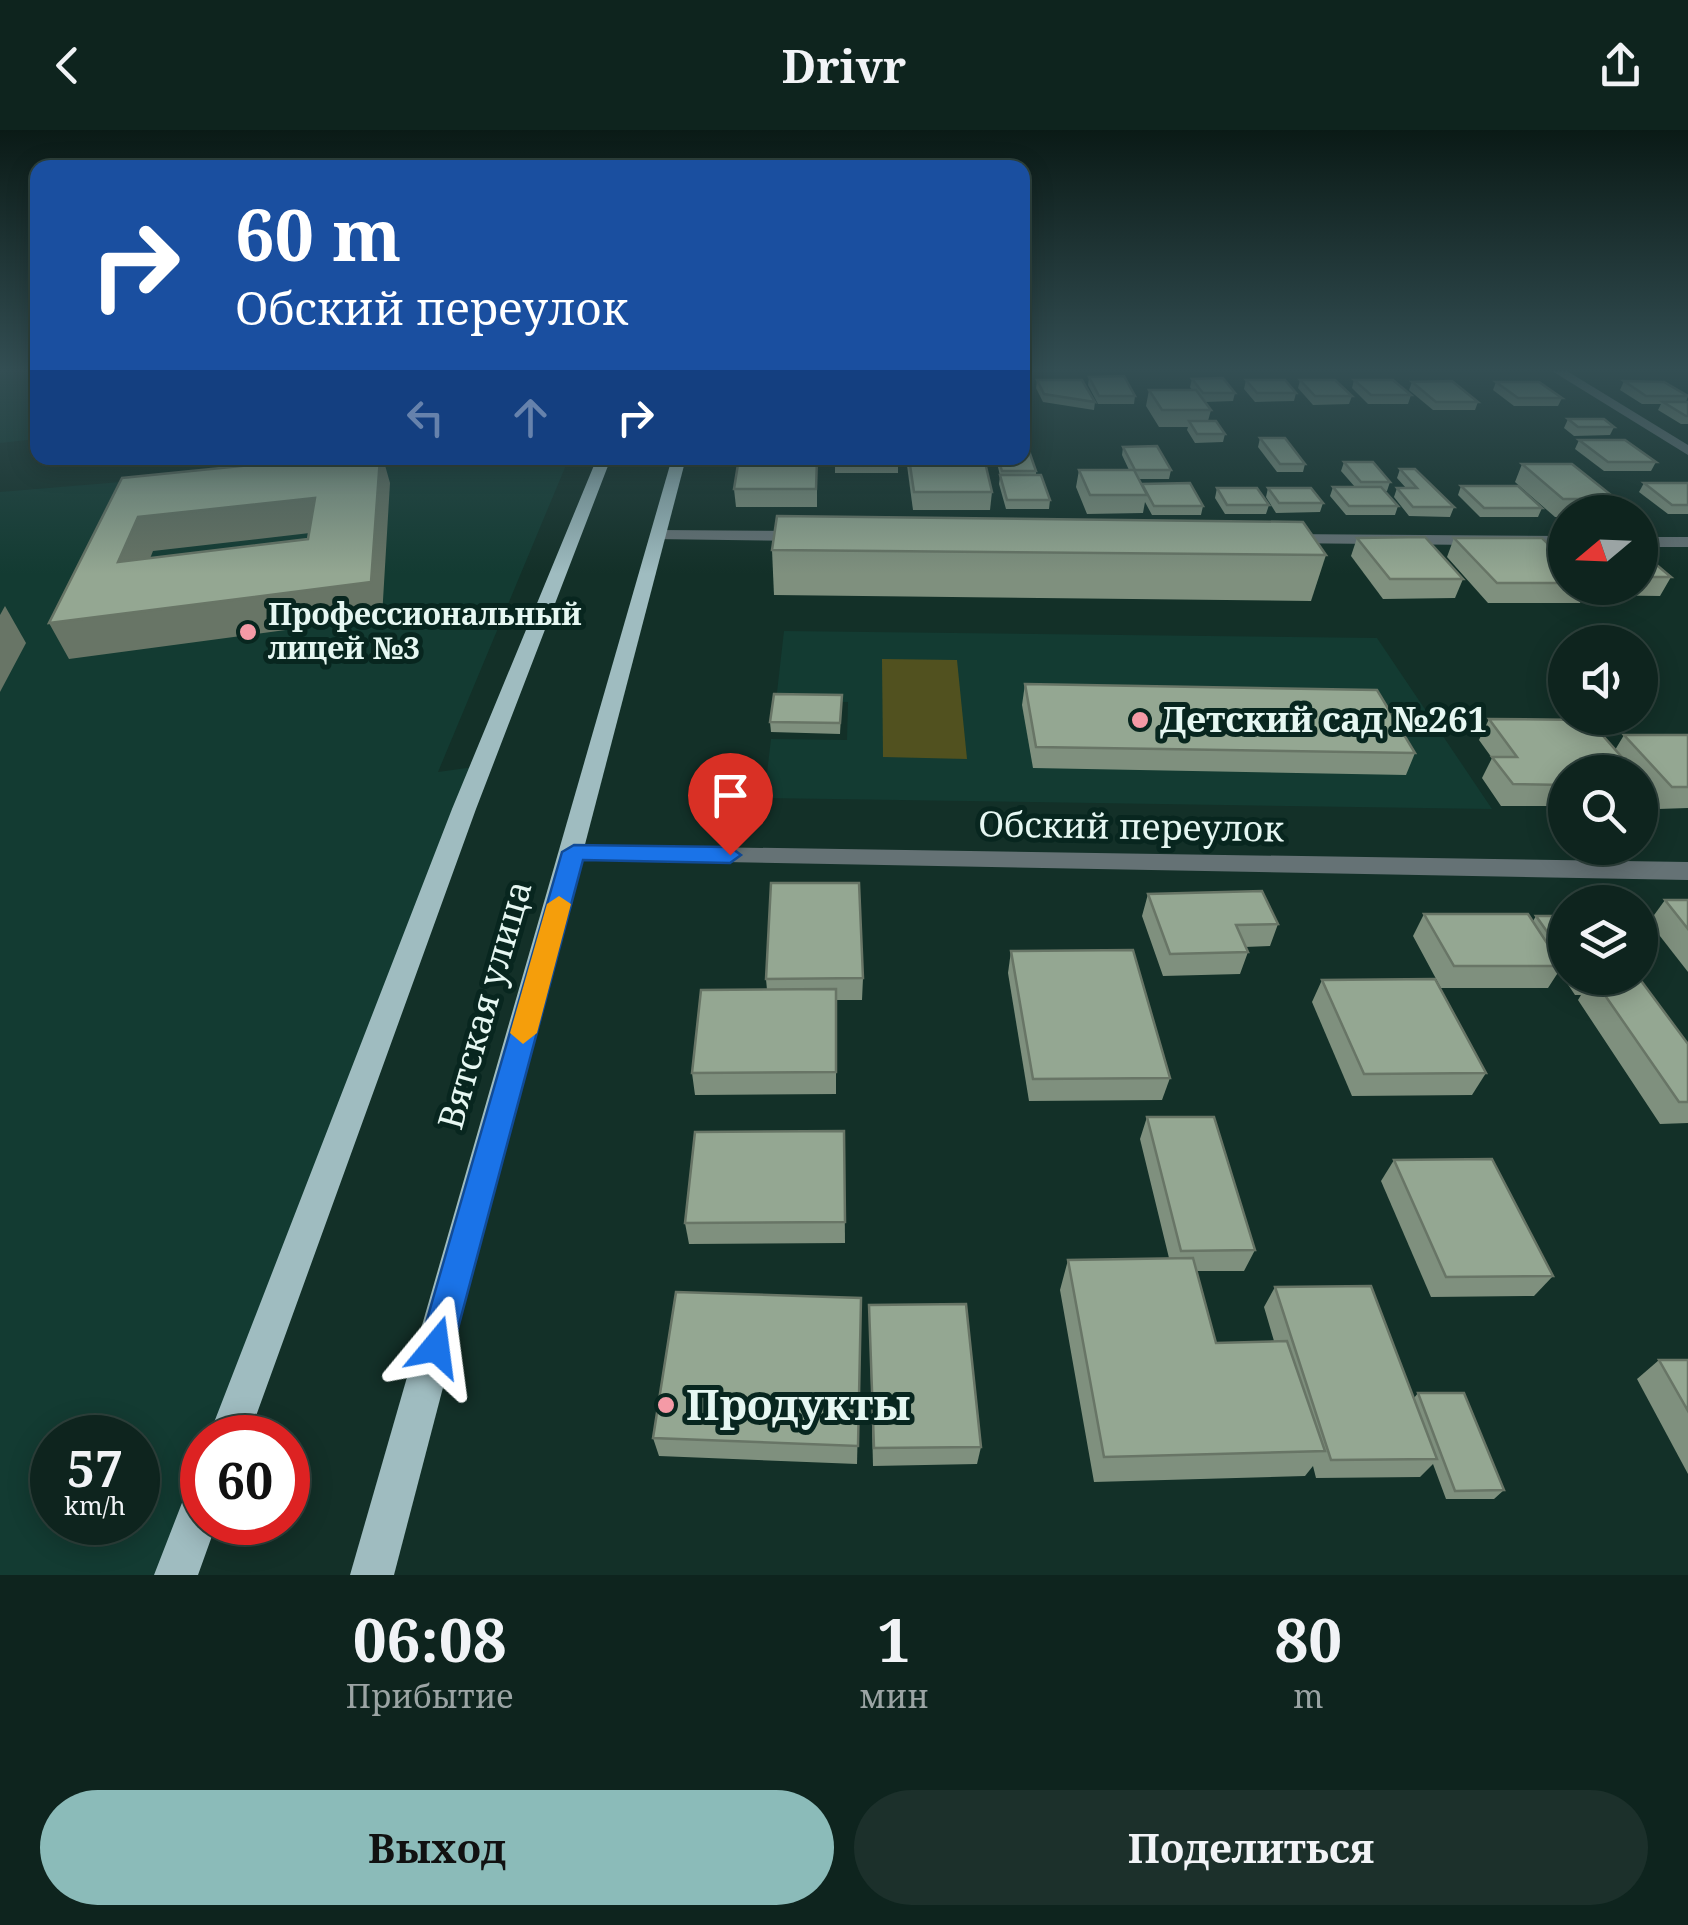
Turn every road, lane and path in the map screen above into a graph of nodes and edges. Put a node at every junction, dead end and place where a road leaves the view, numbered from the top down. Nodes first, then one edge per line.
1 (601, 465) edge
2 (677, 465) edge
3 (658, 535) junction
4 (835, 536) edge
5 (1269, 539) edge
6 (1548, 541) edge
7 (1658, 542) edge
8 (1688, 542) edge
9 (574, 852) junction
10 (1688, 872) edge
11 (237, 1415) edge
12 (187, 1545) edge
13 (176, 1575) edge
14 (372, 1575) edge

1 - 11 main road
2 - 3 main road, Вятская улица
3 - 4 street
3 - 9 main road, Вятская улица
5 - 6 street
7 - 8 street
9 - 10 street, Обский переулок
9 - 14 main road, Вятская улица
12 - 13 main road

